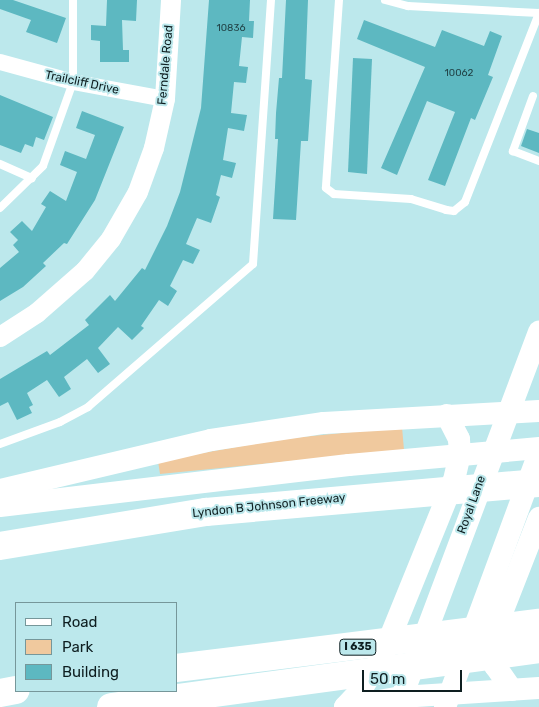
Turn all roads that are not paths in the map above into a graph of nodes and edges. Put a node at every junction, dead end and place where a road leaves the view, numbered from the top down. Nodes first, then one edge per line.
1 (73, 0) edge
2 (171, 0) edge
3 (271, 0) edge
4 (339, 0) edge
5 (385, 0) edge
6 (452, 4) edge
7 (539, 13) edge
8 (0, 62) edge
9 (73, 82) junction
10 (533, 96) dead end
11 (165, 99) junction
12 (539, 161) edge
13 (0, 164) edge
14 (32, 178) junction
15 (0, 208) edge
16 (539, 332) edge
17 (0, 338) edge
18 (539, 411) edge
19 (447, 415) junction
20 (504, 419) junction
21 (0, 444) edge
22 (539, 448) edge
23 (539, 453) edge
24 (539, 483) edge
25 (0, 490) edge
26 (0, 506) edge
27 (539, 518) edge
28 (0, 546) edge
29 (539, 623) edge
30 (539, 649) edge
31 (178, 668) edge
32 (539, 688) edge
33 (15, 690) edge
34 (512, 690) junction
35 (0, 693) edge
36 (402, 694) edge
37 (448, 701) edge
38 (112, 707) edge
39 (345, 707) edge

1 - 9 lane
2 - 11 street, Ferndale Road
3 - 21 lane
4 - 7 lane
5 - 6 lane
6 - 7 lane
8 - 9 street, Trailcliff Drive
9 - 11 street, Trailcliff Drive
9 - 14 lane
10 - 12 lane
11 - 17 street, Ferndale Road
13 - 14 lane
14 - 15 lane
16 - 20 main road, Royal Lane
18 - 20 main road
19 - 20 main road
19 - 25 main road
19 - 39 main road
20 - 36 main road, Royal Lane
22 - 26 main road
23 - 37 main road
24 - 28 highway, Lyndon B Johnson Freeway
27 - 34 main road
29 - 31 highway, I 635
30 - 38 highway
32 - 34 main road
33 - 35 highway
34 - 37 main road
36 - 37 main road
36 - 39 main road

